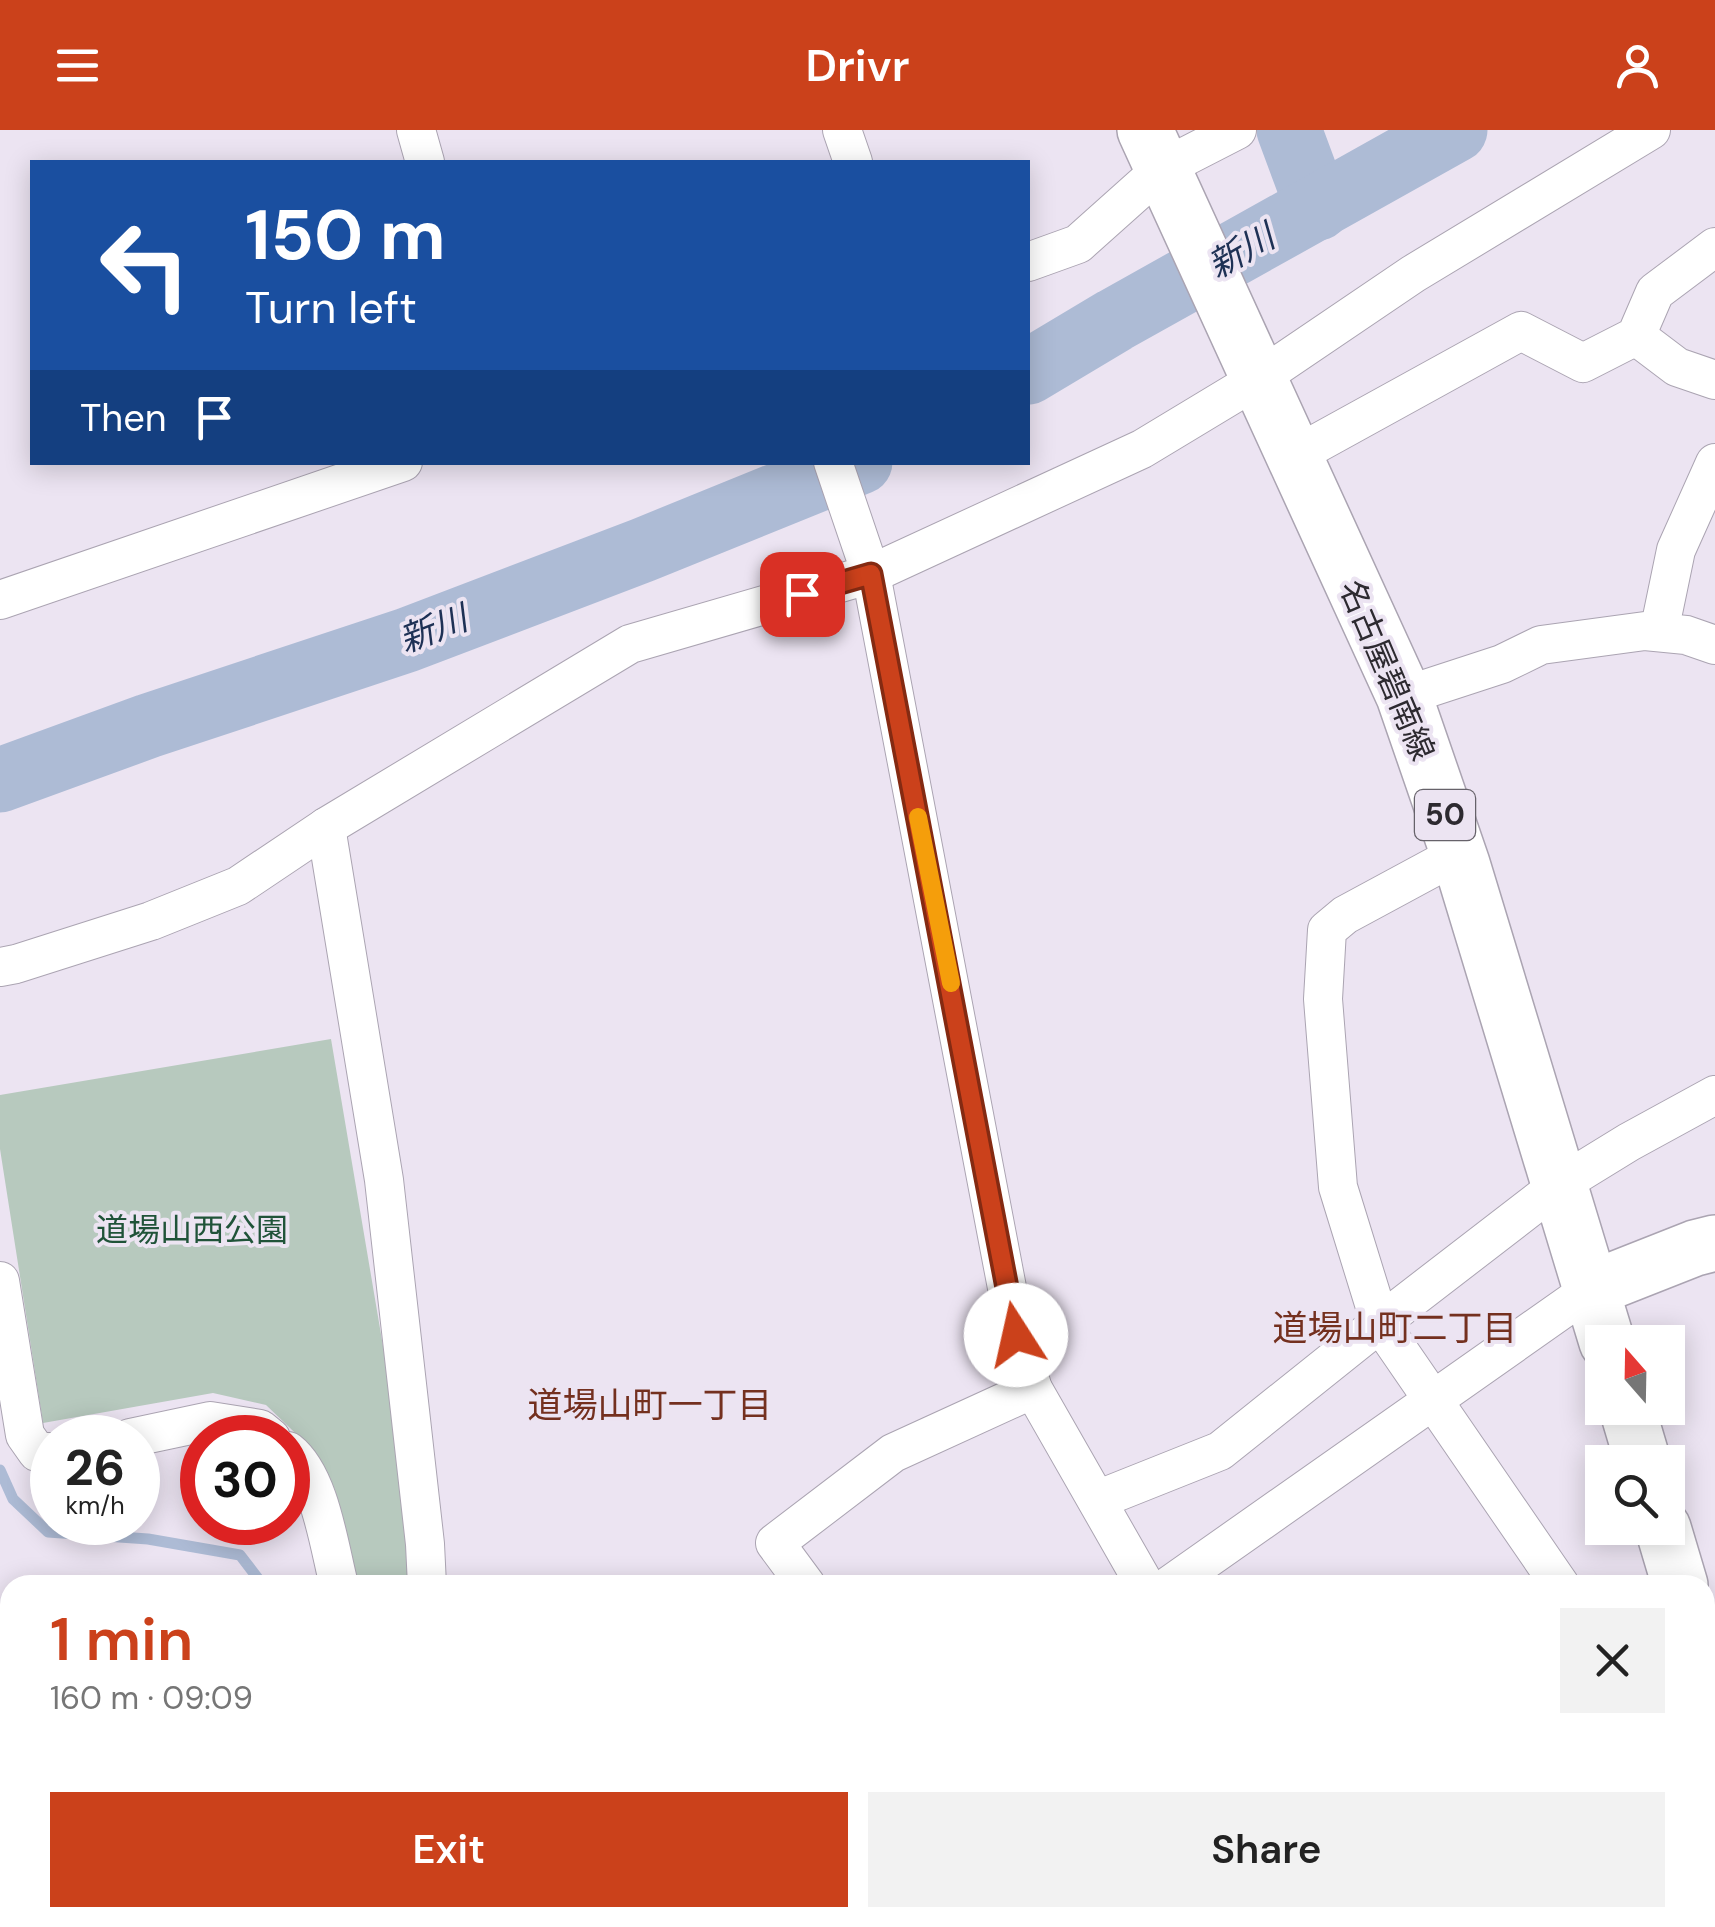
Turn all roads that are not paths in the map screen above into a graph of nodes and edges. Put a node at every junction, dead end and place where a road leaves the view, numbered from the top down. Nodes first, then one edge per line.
1 (416, 130) edge
2 (842, 130) edge
3 (1237, 130) edge
4 (1651, 130) edge
5 (425, 160) edge
6 (852, 160) edge
7 (1161, 162) edge
8 (1715, 247) edge
9 (1030, 261) edge
10 (1636, 336) junction
11 (1254, 370) junction
12 (1715, 380) edge
13 (1294, 456) junction
14 (1715, 463) edge
15 (394, 465) edge
16 (833, 465) edge
17 (871, 572) junction
18 (0, 600) edge
19 (1659, 632) junction
20 (1715, 644) edge
21 (1404, 696) junction
22 (326, 827) junction
23 (1458, 854) junction
24 (0, 967) edge
25 (1715, 1095) edge
26 (1559, 1185) junction
27 (1715, 1243) edge
28 (0, 1281) edge
29 (1590, 1289) junction
30 (1380, 1322) junction
31 (1602, 1325) edge
32 (1034, 1389) junction
33 (1434, 1399) junction
34 (30, 1442) edge
35 (310, 1485) edge
36 (1098, 1500) junction
37 (1668, 1545) edge
38 (336, 1575) edge
39 (427, 1575) edge
40 (799, 1575) edge
41 (1140, 1575) edge
42 (1184, 1575) edge
43 (1553, 1575) edge
44 (1677, 1575) edge

1 - 5 street
2 - 6 street
3 - 7 street
4 - 11 street
7 - 9 street
7 - 11 main road, 名古屋碧南線 / 50
8 - 10 street
10 - 12 street
10 - 13 street
11 - 13 main road, 名古屋碧南線 / 50
11 - 17 street
13 - 21 main road, 名古屋碧南線 / 50
14 - 19 street
15 - 18 street
16 - 17 street
17 - 22 street
17 - 32 street
19 - 20 street
19 - 21 street
21 - 23 main road, 名古屋碧南線 / 50
22 - 24 street
22 - 39 street
23 - 26 main road, 名古屋碧南線 / 50
23 - 30 street
25 - 26 street
26 - 29 main road, 名古屋碧南線 / 50
26 - 30 street
27 - 29 main road
28 - 34 street
29 - 31 main road, 名古屋碧南線
29 - 33 street
30 - 33 street
30 - 36 street
32 - 36 street
32 - 40 street
33 - 42 street
33 - 43 street
35 - 38 street
36 - 41 street
37 - 44 main road

